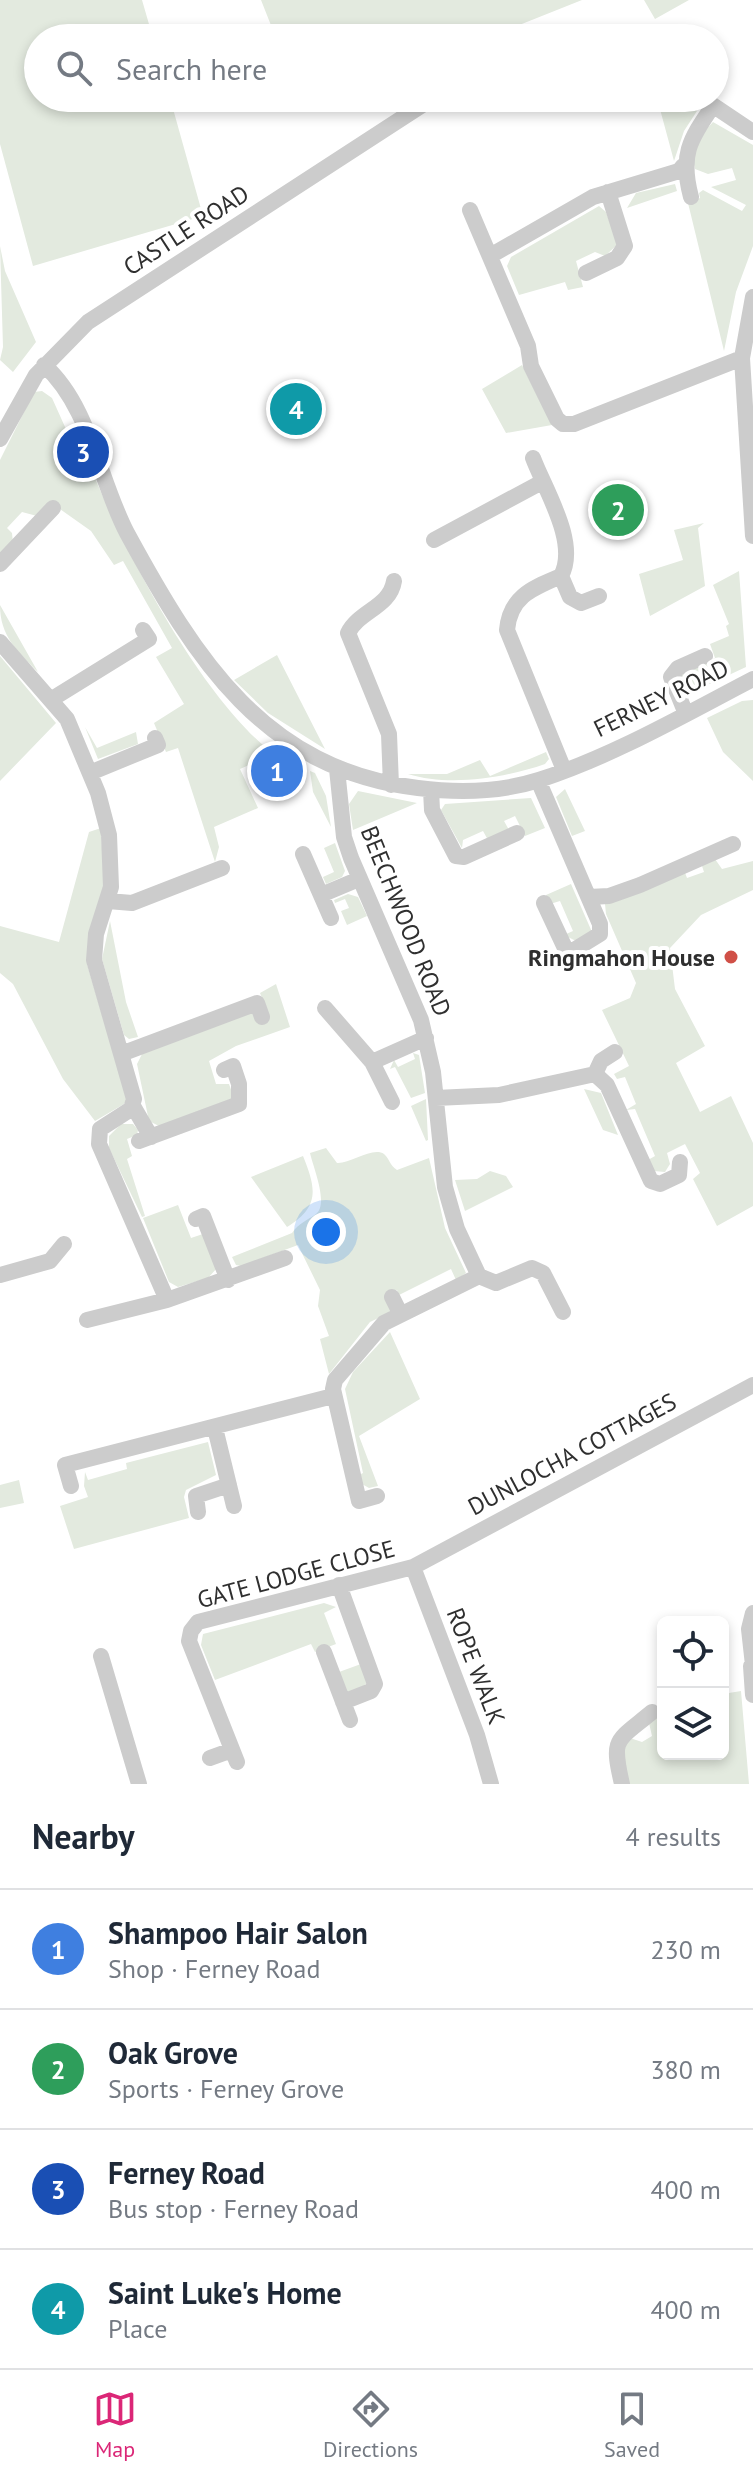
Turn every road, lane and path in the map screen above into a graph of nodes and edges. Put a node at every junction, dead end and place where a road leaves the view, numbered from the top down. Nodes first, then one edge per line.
1 (411, 112) edge
2 (703, 112) edge
3 (722, 112) edge
4 (753, 132) edge
5 (683, 166) junction
6 (608, 192) junction
7 (691, 197) dead end
8 (470, 210) dead end
9 (490, 256) junction
10 (586, 273) dead end
11 (753, 297) edge
12 (742, 358) junction
13 (44, 365) junction
14 (0, 439) edge
15 (533, 458) dead end
16 (542, 482) junction
17 (751, 495) edge
18 (53, 508) dead end
19 (753, 536) edge
20 (434, 540) dead end
21 (0, 564) edge
22 (561, 576) junction
23 (394, 581) dead end
24 (599, 596) dead end
25 (143, 630) dead end
26 (0, 642) edge
27 (705, 656) dead end
28 (753, 679) edge
29 (52, 699) junction
30 (686, 714) junction
31 (155, 738) dead end
32 (337, 769) junction
33 (564, 770) junction
34 (92, 772) junction
35 (538, 780) junction
36 (391, 785) junction
37 (431, 790) junction
38 (517, 833) dead end
39 (733, 844) dead end
40 (303, 854) dead end
41 (224, 867) dead end
42 (359, 879) junction
43 (321, 895) junction
44 (589, 897) junction
45 (108, 901) junction
46 (546, 909) dead end
47 (331, 918) dead end
48 (325, 1008) dead end
49 (262, 1017) dead end
50 (426, 1038) junction
51 (615, 1052) dead end
52 (121, 1054) junction
53 (372, 1062) junction
54 (224, 1070) dead end
55 (595, 1074) junction
56 (436, 1098) junction
57 (392, 1102) dead end
58 (133, 1106) junction
59 (679, 1168) dead end
60 (196, 1219) dead end
61 (64, 1244) dead end
62 (285, 1258) dead end
63 (0, 1275) edge
64 (479, 1276) junction
65 (228, 1280) junction
66 (392, 1297) dead end
67 (167, 1300) junction
68 (563, 1312) dead end
69 (400, 1313) junction
70 (87, 1320) dead end
71 (753, 1385) edge
72 (333, 1396) junction
73 (215, 1428) junction
74 (229, 1485) junction
75 (71, 1486) dead end
76 (377, 1496) dead end
77 (234, 1506) dead end
78 (198, 1512) dead end
79 (413, 1567) junction
80 (339, 1585) junction
81 (753, 1613) edge
82 (324, 1652) dead end
83 (101, 1656) dead end
84 (752, 1665) edge
85 (753, 1695) edge
86 (343, 1702) junction
87 (652, 1712) dead end
88 (350, 1720) dead end
89 (210, 1758) dead end
90 (139, 1784) edge
91 (491, 1784) edge
92 (622, 1784) edge

1 - 13 street, CASTLE ROAD
2 - 5 street
3 - 4 street
5 - 6 street
5 - 7 street
6 - 9 street
6 - 10 street
8 - 9 street
9 - 12 street
11 - 12 street
12 - 17 street
13 - 14 street, CASTLE ROAD
13 - 32 street, FERNEY ROAD
15 - 16 street
16 - 20 street
16 - 22 street
17 - 19 street
18 - 21 street
22 - 24 street
22 - 33 street
23 - 36 street
25 - 29 street
26 - 29 street
27 - 30 street
28 - 30 street, FERNEY ROAD
29 - 34 street
30 - 33 street, FERNEY ROAD
31 - 34 street
32 - 36 street, FERNEY ROAD
32 - 42 street, BEECHWOOD ROAD
33 - 35 street, FERNEY ROAD
34 - 45 street
35 - 37 street, FERNEY ROAD
35 - 44 street
36 - 37 street, FERNEY ROAD
37 - 38 street
39 - 44 street
40 - 43 street
41 - 45 street
42 - 43 street
42 - 50 street, BEECHWOOD ROAD
43 - 47 street
44 - 46 street
45 - 52 street
48 - 53 street
49 - 52 street
50 - 53 street
50 - 56 street, BEECHWOOD ROAD
51 - 55 street
52 - 58 street
53 - 57 street
54 - 58 street
55 - 56 street
55 - 59 street
56 - 64 street, BEECHWOOD ROAD
58 - 67 street
60 - 65 street
61 - 63 street
62 - 65 street
64 - 68 street
64 - 69 street
65 - 67 street
66 - 69 street
67 - 70 street
69 - 72 street
71 - 79 street, DUNLOCHA COTTAGES
72 - 73 street
72 - 76 street
73 - 74 street
73 - 75 street
74 - 77 street
74 - 78 street
79 - 80 street, GATE LODGE CLOSE
79 - 91 street, ROPE WALK
80 - 86 street
80 - 89 street, GATE LODGE CLOSE
81 - 84 street
82 - 86 street
83 - 90 street
84 - 85 street
86 - 88 street
87 - 92 street

